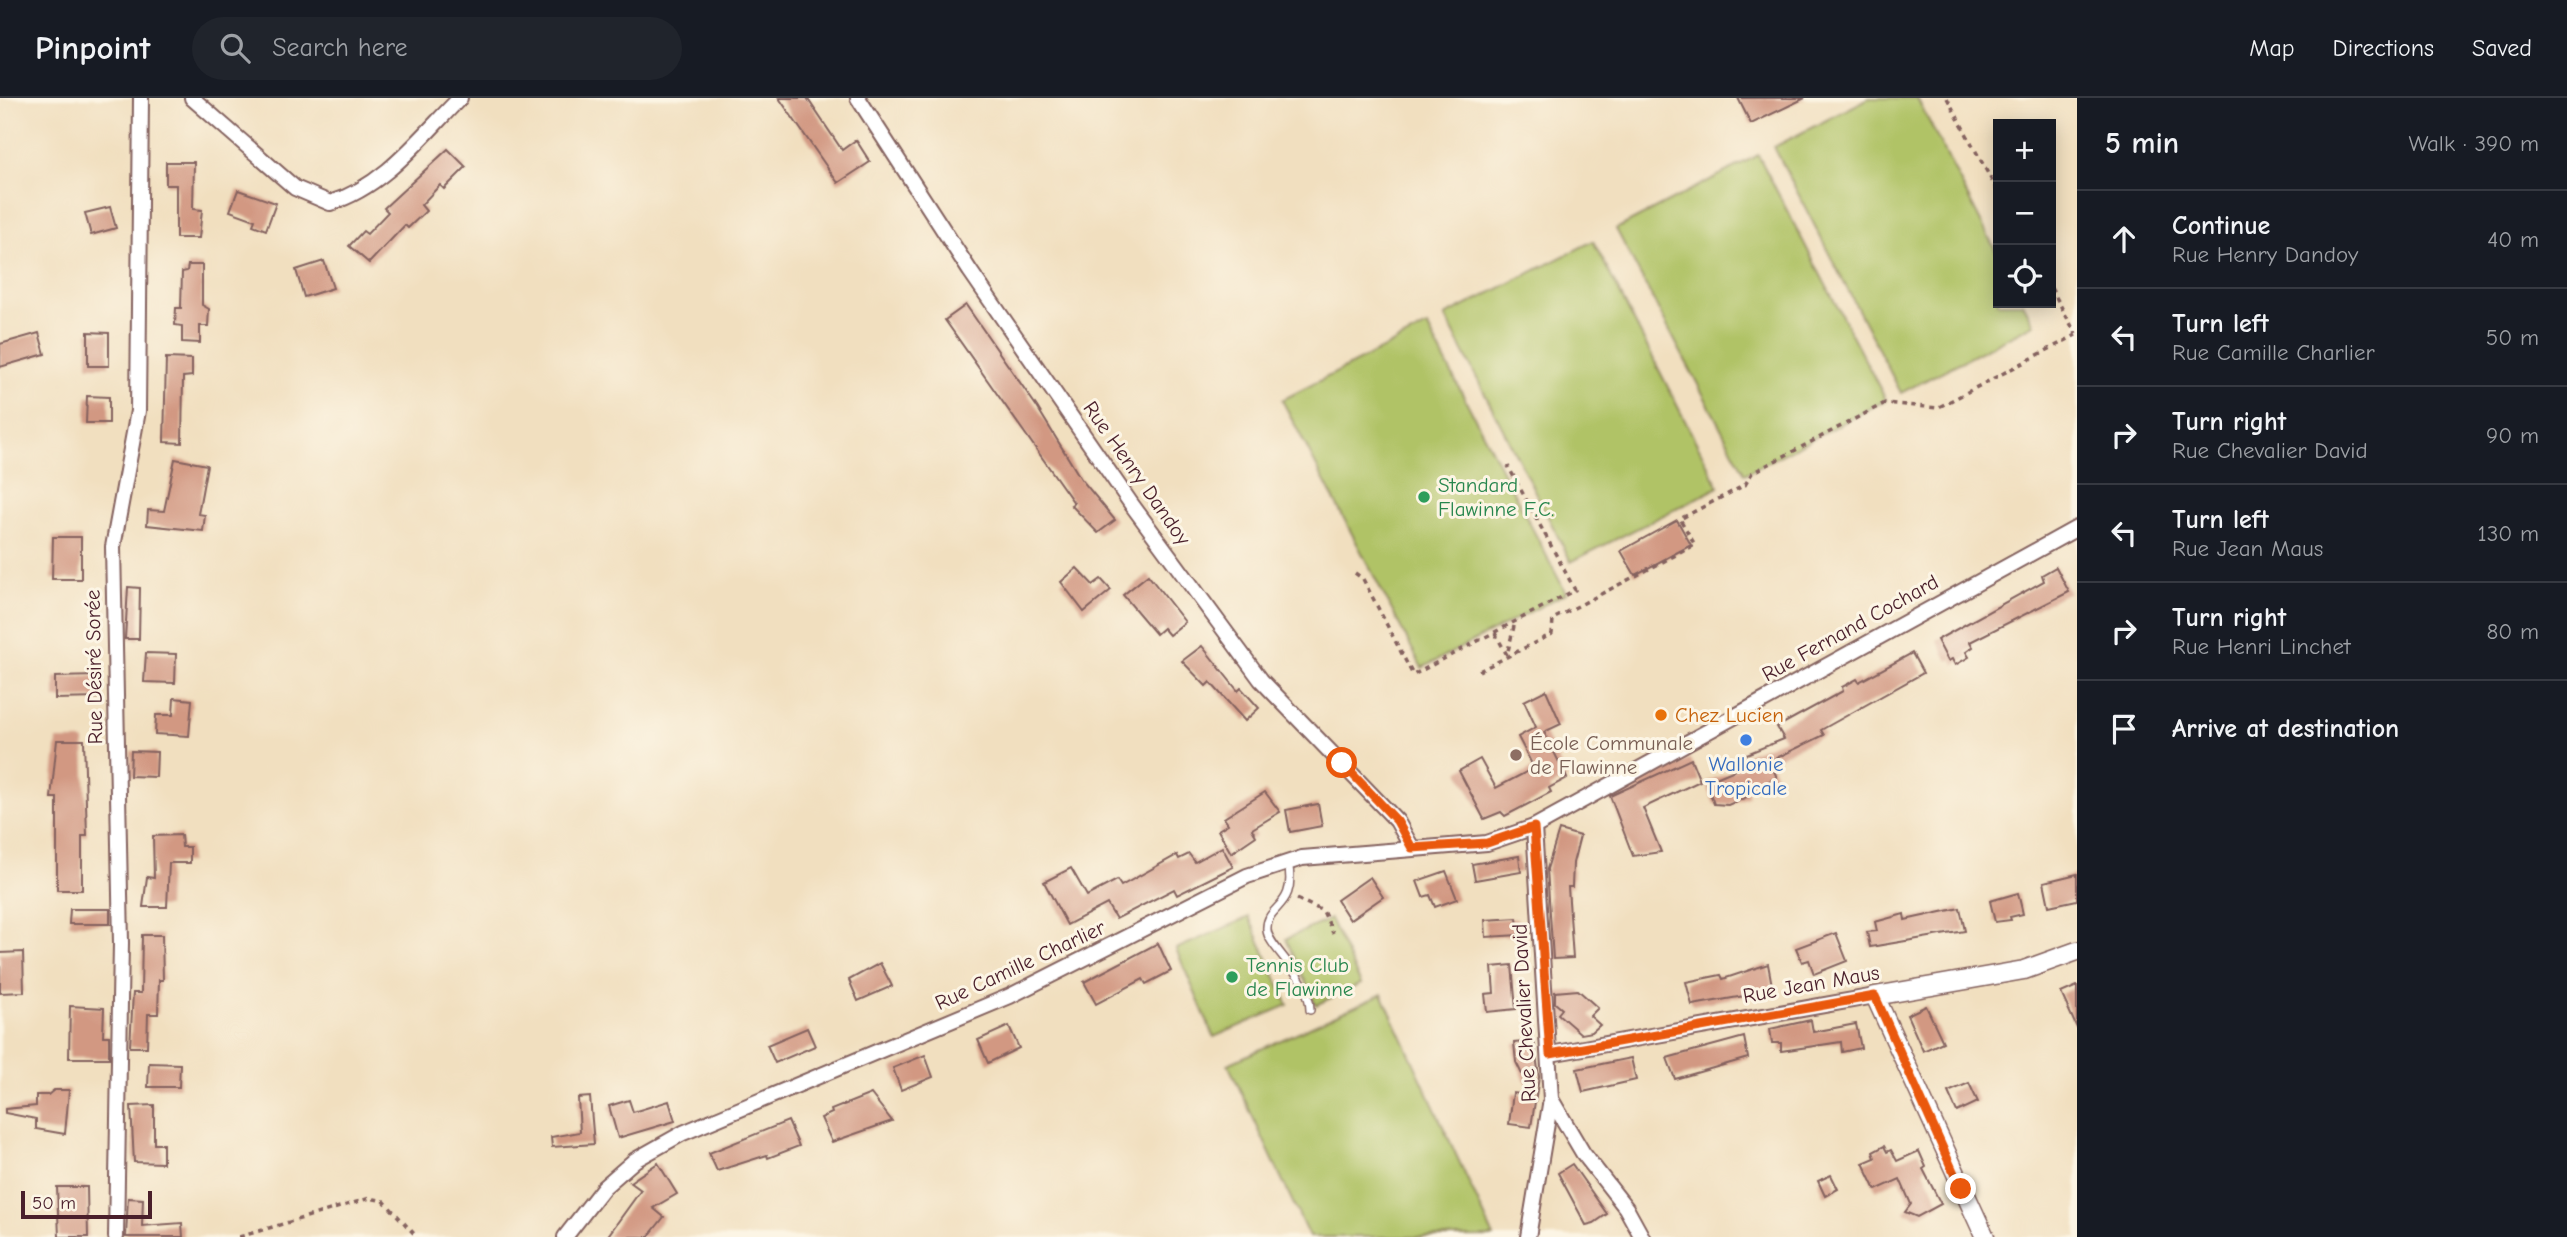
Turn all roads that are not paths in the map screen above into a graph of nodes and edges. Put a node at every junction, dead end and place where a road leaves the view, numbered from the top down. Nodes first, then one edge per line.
1 (141, 98) edge
2 (192, 98) edge
3 (460, 98) edge
4 (858, 98) edge
5 (2077, 527) edge
6 (1534, 827) junction
7 (1412, 848) junction
8 (1288, 862) junction
9 (2077, 951) edge
10 (1875, 996) junction
11 (1310, 1010) dead end
12 (1550, 1054) junction
13 (1551, 1098) junction
14 (116, 1237) edge
15 (565, 1237) edge
16 (1528, 1237) edge
17 (1642, 1237) edge
18 (1985, 1237) edge

1 - 14 street, Rue Désiré Sorée
2 - 3 street
4 - 7 street, Rue Henry Dandoy
5 - 6 street, Rue Fernand Cochard
6 - 7 street, Rue Camille Charlier
6 - 12 street, Rue Chevalier David
7 - 8 street, Rue Camille Charlier
8 - 11 lane
8 - 15 street, Rue Camille Charlier
9 - 10 street, Rue Jean Maus
10 - 12 street, Rue Jean Maus
10 - 18 street
12 - 13 street, Rue Chevalier David
13 - 16 street, Rue Chevalier David
13 - 17 street

